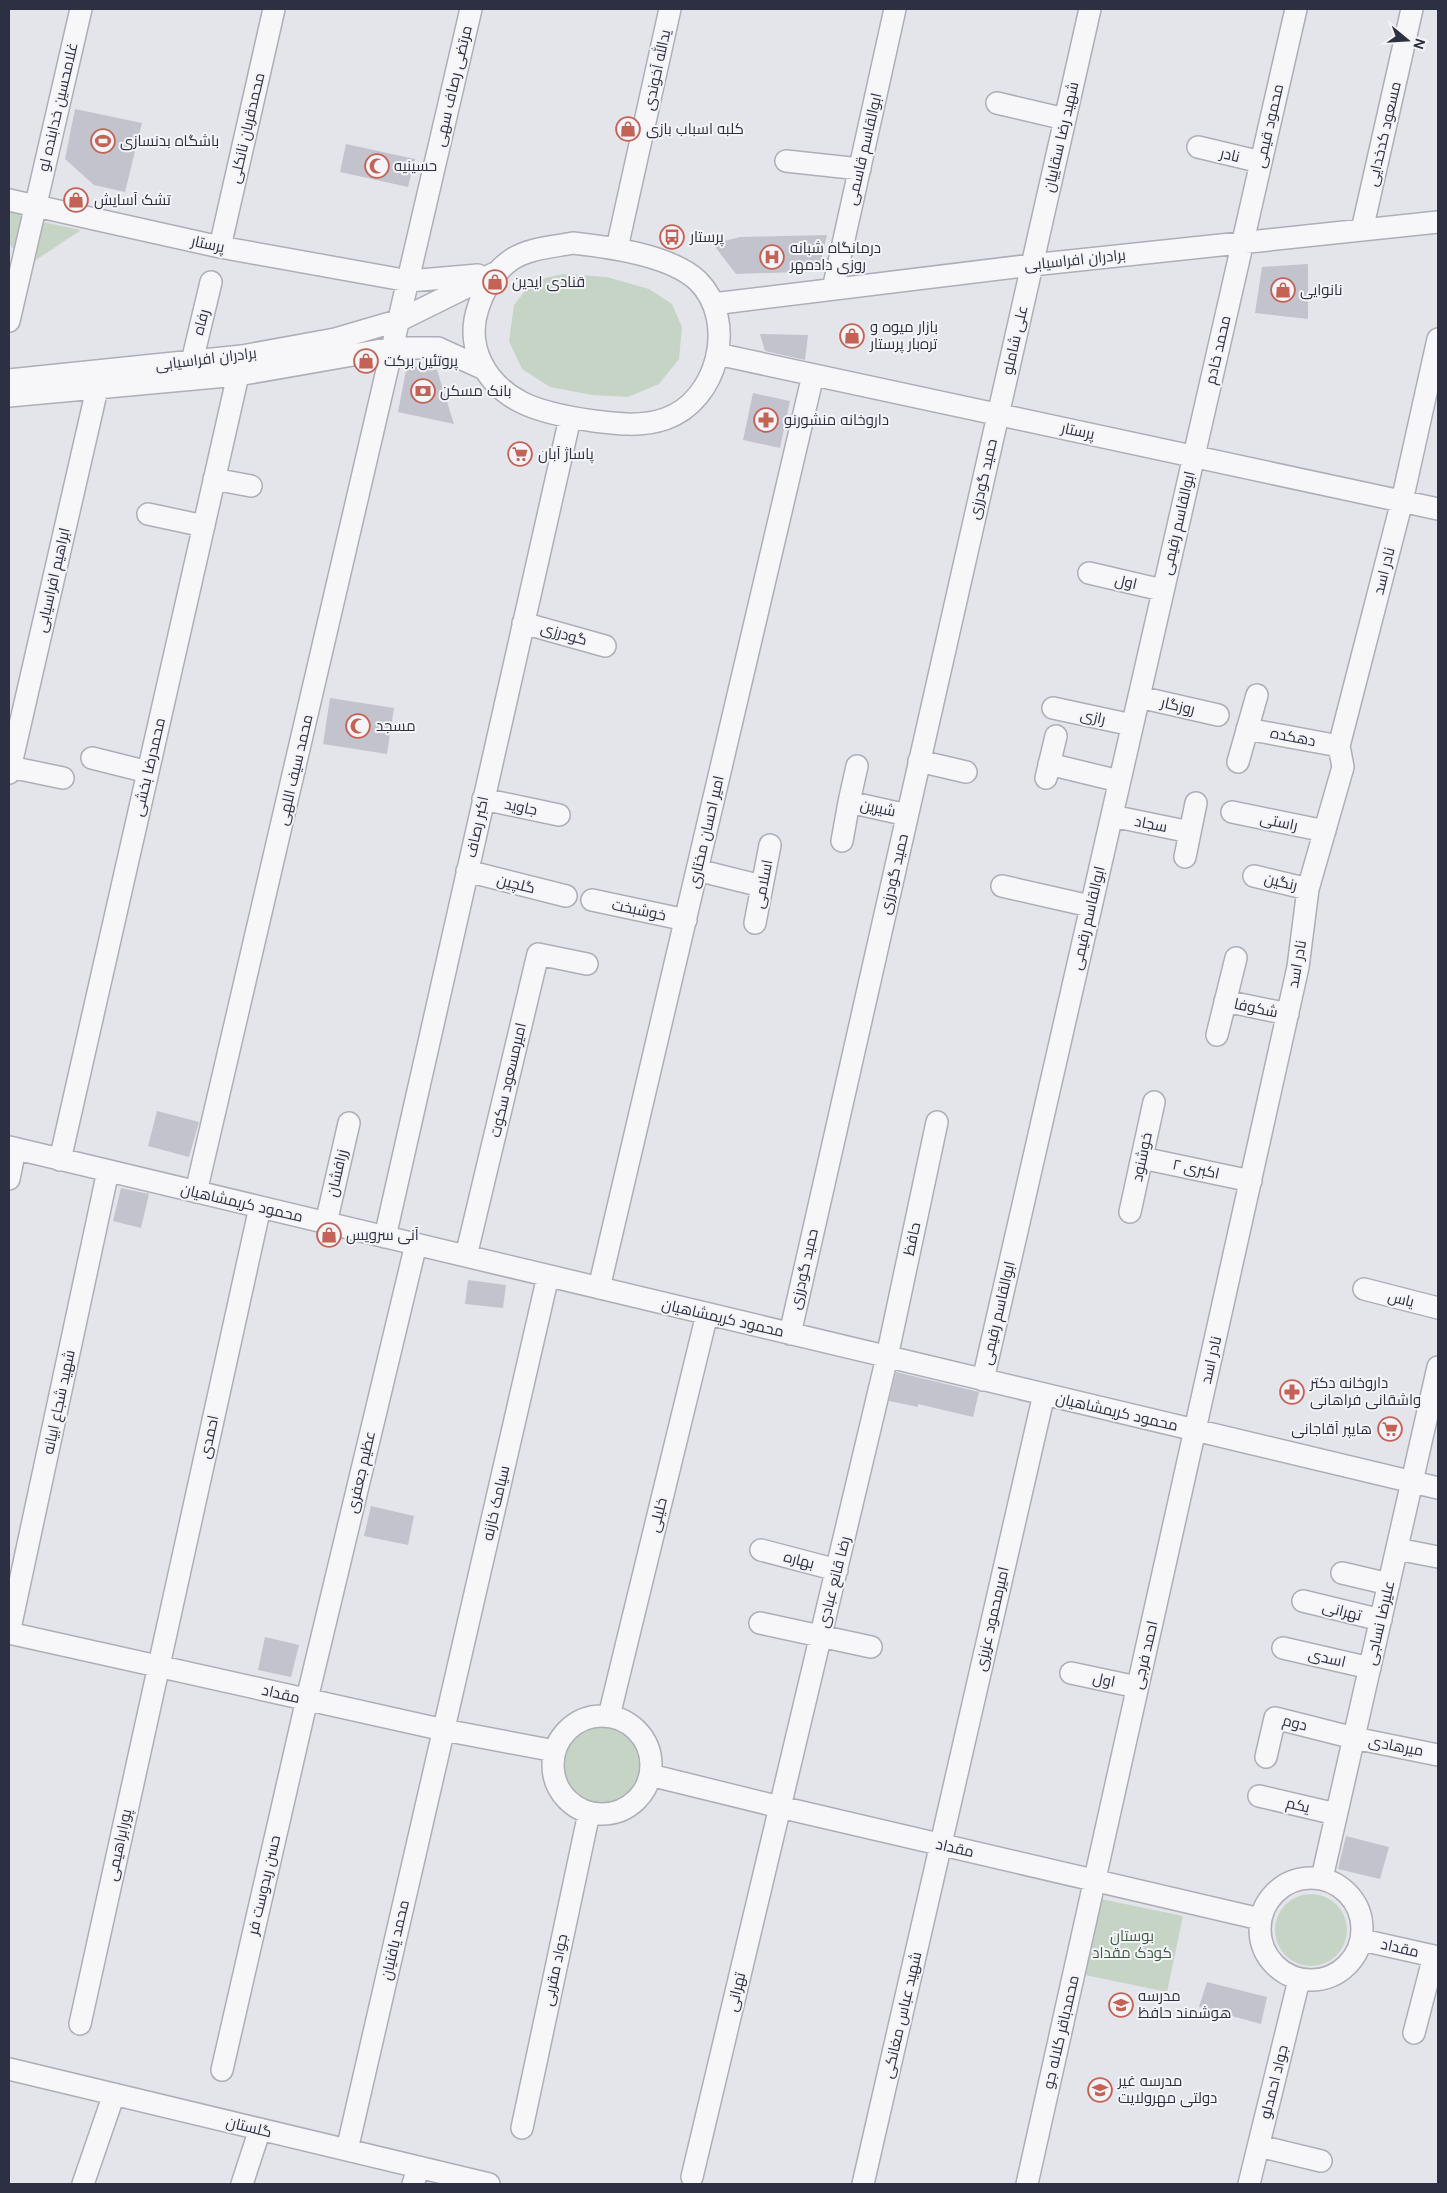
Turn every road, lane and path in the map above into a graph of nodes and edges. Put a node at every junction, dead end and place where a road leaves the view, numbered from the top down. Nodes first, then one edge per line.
1 (81, 9) edge
2 (274, 9) edge
3 (471, 9) edge
4 (670, 9) edge
5 (895, 9) edge
6 (1090, 9) edge
7 (1296, 9) edge
8 (1412, 9) edge
9 (997, 103) dead end
10 (1065, 119) junction
11 (1198, 147) dead end
12 (786, 161) dead end
13 (1261, 162) junction
14 (860, 169) junction
15 (9, 200) edge
16 (35, 206) junction
17 (1438, 222) edge
18 (1362, 230) junction
19 (1243, 243) junction
20 (220, 247) junction
21 (617, 248) junction
22 (1032, 265) junction
23 (495, 273) junction
24 (408, 281) junction
25 (211, 282) dead end
26 (833, 289) junction
27 (713, 304) junction
28 (400, 320) junction
29 (9, 322) edge
30 (1438, 339) edge
31 (393, 348) junction
32 (717, 354) junction
33 (482, 368) junction
34 (189, 370) junction
35 (238, 375) junction
36 (813, 375) junction
37 (100, 379) junction
38 (9, 380) edge
39 (9, 396) edge
40 (998, 414) junction
41 (570, 418) junction
42 (1194, 456) junction
43 (214, 479) junction
44 (251, 486) dead end
45 (1402, 501) junction
46 (1438, 509) edge
47 (148, 514) dead end
48 (204, 526) junction
49 (1089, 573) dead end
50 (1162, 590) junction
51 (523, 623) junction
52 (605, 646) dead end
53 (1257, 695) dead end
54 (1139, 697) junction
55 (1053, 708) dead end
56 (1218, 716) dead end
57 (1132, 725) junction
58 (1247, 729) junction
59 (1056, 736) dead end
60 (1340, 746) junction
61 (92, 758) dead end
62 (919, 761) junction
63 (1238, 762) dead end
64 (857, 766) dead end
65 (9, 770) edge
66 (148, 772) junction
67 (966, 772) dead end
68 (63, 778) dead end
69 (1119, 781) junction
70 (483, 799) junction
71 (849, 802) junction
72 (1196, 803) dead end
73 (1232, 812) dead end
74 (907, 815) junction
75 (559, 816) dead end
76 (1112, 816) junction
77 (1325, 831) junction
78 (1190, 832) junction
79 (842, 840) dead end
80 (770, 845) dead end
81 (1185, 857) dead end
82 (697, 870) junction
83 (467, 871) junction
84 (1254, 876) dead end
85 (762, 886) junction
86 (1002, 886) dead end
87 (1308, 889) junction
88 (566, 896) dead end
89 (592, 900) dead end
90 (1090, 906) junction
91 (686, 920) junction
92 (755, 923) dead end
93 (1236, 958) dead end
94 (587, 964) dead end
95 (1225, 1002) junction
96 (1288, 1014) junction
97 (1217, 1035) dead end
98 (1154, 1102) dead end
99 (937, 1122) dead end
100 (349, 1123) dead end
101 (12, 1148) edge
102 (1142, 1158) junction
103 (60, 1160) junction
104 (108, 1171) junction
105 (9, 1179) edge
106 (1251, 1181) junction
107 (196, 1192) junction
108 (260, 1207) junction
109 (1130, 1212) dead end
110 (326, 1222) junction
111 (385, 1236) junction
112 (416, 1244) junction
113 (466, 1256) junction
114 (548, 1276) junction
115 (599, 1288) junction
116 (1364, 1289) dead end
117 (1438, 1308) edge
118 (707, 1314) junction
119 (790, 1334) junction
120 (887, 1357) junction
121 (1438, 1367) edge
122 (982, 1380) junction
123 (1044, 1394) junction
124 (1195, 1430) junction
125 (1412, 1482) junction
126 (1438, 1488) edge
127 (1397, 1549) junction
128 (761, 1550) dead end
129 (1438, 1557) edge
130 (837, 1570) junction
131 (1342, 1573) dead end
132 (1389, 1584) junction
133 (1303, 1601) dead end
134 (1381, 1620) junction
135 (760, 1623) dead end
136 (9, 1633) edge
137 (820, 1637) junction
138 (871, 1647) dead end
139 (1283, 1648) dead end
140 (159, 1666) junction
141 (1370, 1668) junction
142 (1071, 1673) dead end
143 (1137, 1687) junction
144 (307, 1699) junction
145 (609, 1716) junction
146 (444, 1730) junction
147 (1354, 1738) junction
148 (555, 1751) junction
149 (1438, 1754) edge
150 (1266, 1757) dead end
151 (650, 1775) junction
152 (1259, 1796) dead end
153 (780, 1807) junction
154 (589, 1813) junction
155 (1336, 1814) junction
156 (941, 1845) junction
157 (1322, 1878) junction
158 (1095, 1881) junction
159 (1260, 1919) junction
160 (1362, 1940) junction
161 (1436, 1957) edge
162 (1299, 1980) junction
163 (80, 2024) dead end
164 (1414, 2033) dead end
165 (9, 2069) edge
166 (222, 2070) dead end
167 (114, 2094) junction
168 (522, 2128) dead end
169 (260, 2129) junction
170 (1259, 2146) junction
171 (347, 2150) junction
172 (1322, 2162) dead end
173 (416, 2176) edge
174 (692, 2177) dead end
175 (83, 2184) edge
176 (242, 2184) edge
177 (489, 2184) edge
178 (863, 2184) edge
179 (1027, 2184) edge
180 (1249, 2184) edge

1 - 16 street, غلامحسین خدابنده لو
2 - 20 street, محمدقربان نانکلی
3 - 24 street, مرتضی رصاف سهی
4 - 21 street, یدالله آخوندی
5 - 14 street, ابوالقاسم قاسمی
6 - 10 street, شهید رضا سقاییان
7 - 13 street, محمود قیمی
8 - 18 street, مسعود کدخدایی
9 - 10 street
10 - 22 street, شهید رضا سقاییان
11 - 13 street, نادر
12 - 14 street
13 - 19 street, محمود قیمی
14 - 26 street, ابوالقاسم قاسمی
15 - 16 street, پرستار
16 - 20 street, پرستار
16 - 29 street, غلامحسین خدابنده لو
17 - 18 street, برادران افراسیابی
18 - 19 street, برادران افراسیابی
19 - 22 street, برادران افراسیابی
19 - 42 street, محمد خادم
20 - 24 street, پرستار
21 - 23 street
21 - 27 street
22 - 26 street, برادران افراسیابی
22 - 40 street, علی شاملو
23 - 24 street, پرستار
23 - 28 street, برادران افراسیابی
23 - 33 street
24 - 28 street, مرتضی رصاف سهی
25 - 34 street, رفاه
26 - 27 street, برادران افراسیابی
27 - 32 street
28 - 31 street, محمد سیف اللهی
28 - 34 street, برادران افراسیابی
30 - 45 street, نادر اسد
31 - 33 street, برادران افراسیابی
31 - 35 street, برادران افراسیابی
31 - 107 street, محمد سیف اللهی
32 - 36 street, پرستار
32 - 41 street
33 - 41 street
34 - 35 street, برادران افراسیابی
34 - 37 street, برادران افراسیابی
35 - 43 street, محمدرضا بخشی
36 - 40 street, پرستار
36 - 82 street, امیر احسان مختاری
37 - 38 street, برادران افراسیابی
37 - 39 street, برادران افراسیابی
37 - 65 street, ابراهیم افراسیابی
40 - 42 street, پرستار
40 - 62 street, حمید گودرزی
41 - 51 street, اکبر رصاف
42 - 45 street, پرستار
42 - 50 street, ابوالقاسم رقیمی
43 - 44 street
43 - 48 street, محمدرضا بخشی
45 - 46 street, پرستار
45 - 60 street, نادر اسد
47 - 48 street
48 - 66 street, محمدرضا بخشی
49 - 50 street, اول
50 - 54 street, ابوالقاسم رقیمی
51 - 52 street, گودرزی
51 - 70 street, اکبر رصاف
53 - 58 street
54 - 56 street, روزگار
54 - 57 street, ابوالقاسم رقیمی
55 - 57 street, رازی
57 - 69 street, ابوالقاسم رقیمی
58 - 60 street, دهکده
58 - 63 street
59 - 69 street
60 - 77 street, نادر اسد
61 - 66 street
62 - 67 street
62 - 74 street, حمید گودرزی
64 - 71 street, شیرین
65 - 68 street
66 - 103 street, محمدرضا بخشی
69 - 76 street, ابوالقاسم رقیمی
70 - 75 street, جاوید
70 - 83 street, اکبر رصاف
71 - 74 street, شیرین
71 - 79 street, شیرین
72 - 78 street
73 - 77 street, راستی
74 - 119 street, حمید گودرزی
76 - 78 street, سجاد
76 - 90 street, ابوالقاسم رقیمی
77 - 87 street, نادر اسد
78 - 81 street
80 - 85 street, اسلامی
82 - 85 street
82 - 91 street, امیر احسان مختاری
83 - 88 street, گلچین
83 - 111 street, اکبر رصاف
84 - 87 street, رنگین
85 - 92 street, اسلامی
86 - 90 street
87 - 96 street, نادر اسد
89 - 91 street, خوشبخت
90 - 122 street, ابوالقاسم رقیمی
91 - 115 street, امیر احسان مختاری
93 - 95 street, شکوفا
94 - 113 street, امیرمسعود سکوت
95 - 96 street, شکوفا
95 - 97 street, شکوفا
96 - 106 street, نادر اسد
98 - 102 street, خوشنود
99 - 120 street, حافظ
100 - 110 street, زرافشان
101 - 103 street, محمود کریمشاهیان
101 - 105 street
102 - 106 street, اکبری ۲
102 - 109 street, خوشنود
103 - 104 street, محمود کریمشاهیان
104 - 107 street, محمود کریمشاهیان
104 - 136 street, شهید شجاع ابیانه
106 - 124 street, نادر اسد
107 - 108 street, محمود کریمشاهیان
108 - 110 street, محمود کریمشاهیان
108 - 140 street, احمدی
110 - 111 street, محمود کریمشاهیان
111 - 112 street, محمود کریمشاهیان
112 - 113 street, محمود کریمشاهیان
112 - 144 street, عظیم جعفری
113 - 114 street, محمود کریمشاهیان
114 - 115 street, محمود کریمشاهیان
114 - 146 street, سیامک خازنه
115 - 118 street, محمود کریمشاهیان
116 - 117 street, یاس
118 - 119 street, محمود کریمشاهیان
118 - 145 street, خلیلی
119 - 120 street, محمود کریمشاهیان
120 - 122 street, محمود کریمشاهیان
120 - 130 street, رضا قانع عبادی
121 - 125 street, علیرضا نساجی
122 - 123 street, محمود کریمشاهیان
123 - 124 street, محمود کریمشاهیان
123 - 156 street, امیرمحمود عزیزی
124 - 125 street, محمود کریمشاهیان
124 - 143 street, احمد فرجی
125 - 126 street, محمود کریمشاهیان
125 - 127 street, علیرضا نساجی
127 - 129 street
127 - 132 street, علیرضا نساجی
128 - 130 street, بهاره
130 - 137 street, رضا قانع عبادی
131 - 132 street
132 - 134 street, علیرضا نساجی
133 - 134 street, تهرانی
134 - 141 street, علیرضا نساجی
135 - 137 street
136 - 140 street, مقداد
137 - 138 street
137 - 153 street, رضا قانع عبادی
139 - 141 street, اسدی
140 - 144 street, مقداد
140 - 163 street, پورابراهیمی
141 - 147 street, علیرضا نساجی
142 - 143 street, اول
143 - 158 street, احمد فرجی
144 - 146 street, مقداد
144 - 166 street, حسن ربدوست فر
145 - 148 street
145 - 151 street
146 - 148 street, مقداد
146 - 171 street, محمد یافتیان
147 - 149 street, میرهادی
147 - 150 street, دوم
147 - 155 street, علیرضا نساجی
148 - 154 street
151 - 153 street, مقداد
151 - 154 street
152 - 155 street, یکم
153 - 156 street, مقداد
153 - 174 street, تهرانی
154 - 168 street, جواد مقربی
155 - 157 street, علیرضا نساجی
156 - 158 street, مقداد
156 - 178 street, شهید عباس مغانکی
157 - 159 street
157 - 160 street
158 - 159 street, مقداد
158 - 179 street, محمدباقر کلاله جو
159 - 162 street
160 - 161 street, مقداد
160 - 162 street
161 - 164 street
162 - 170 street, جواد احمدلو
165 - 167 street, گلستان
167 - 169 street, گلستان
167 - 175 street
169 - 171 street, گلستان
169 - 176 street
170 - 172 street
170 - 180 street, جواد احمدلو
171 - 173 street, گلستان
173 - 177 street, گلستان

